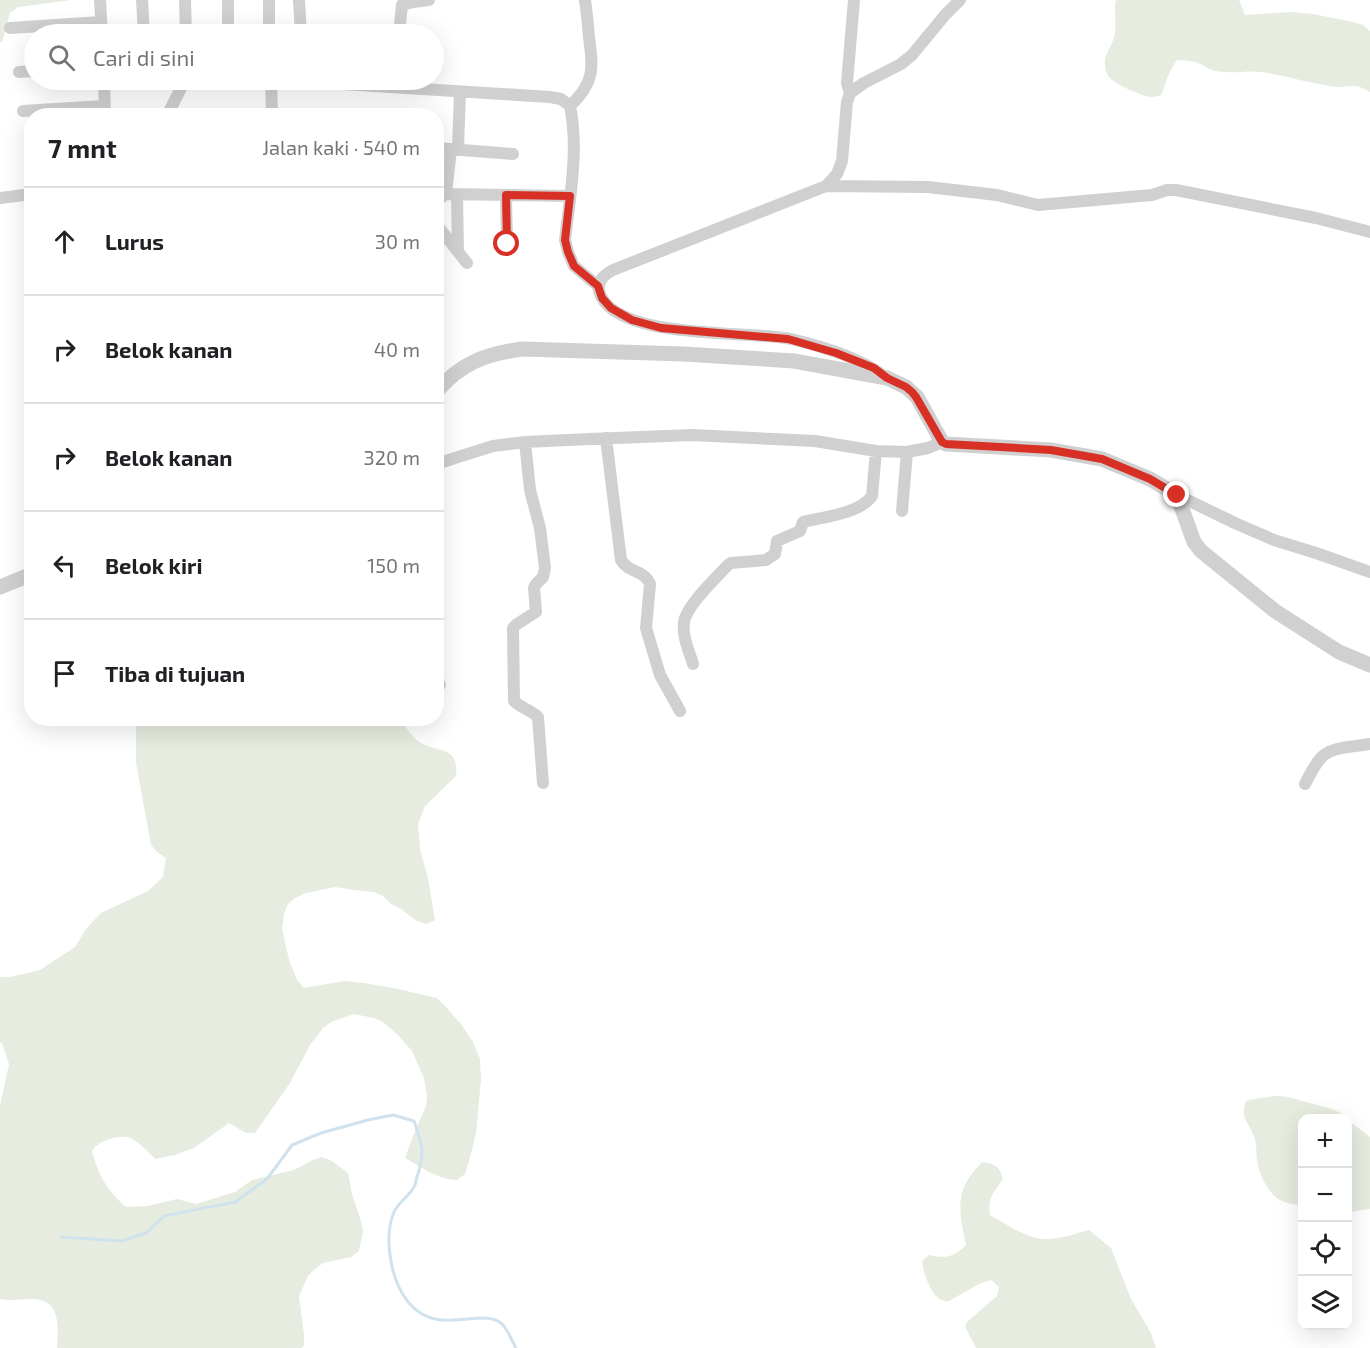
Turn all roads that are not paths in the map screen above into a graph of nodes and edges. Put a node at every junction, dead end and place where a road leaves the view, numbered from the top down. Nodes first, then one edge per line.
1 (100, 0) edge
2 (142, 0) edge
3 (185, 0) edge
4 (228, 0) edge
5 (269, 0) edge
6 (299, 0) edge
7 (429, 0) edge
8 (585, 0) edge
9 (854, 0) edge
10 (960, 0) edge
11 (101, 24) edge
12 (143, 24) edge
13 (186, 24) edge
14 (228, 24) edge
15 (268, 24) edge
16 (300, 24) edge
17 (400, 24) edge
18 (10, 28) dead end
19 (24, 28) edge
20 (20, 72) dead end
21 (24, 72) edge
22 (104, 90) edge
23 (180, 90) edge
24 (271, 90) edge
25 (444, 90) edge
26 (460, 92) junction
27 (850, 93) junction
28 (570, 106) junction
29 (105, 108) edge
30 (171, 108) edge
31 (272, 108) edge
32 (444, 148) edge
33 (454, 149) junction
34 (513, 154) dead end
35 (826, 186) junction
36 (444, 192) edge
37 (24, 195) edge
38 (506, 195) junction
39 (444, 196) edge
40 (570, 196) junction
41 (0, 198) edge
42 (444, 200) edge
43 (1370, 232) edge
44 (444, 233) edge
45 (507, 244) dead end
46 (458, 250) junction
47 (467, 263) dead end
48 (598, 286) junction
49 (887, 378) junction
50 (444, 385) edge
51 (606, 438) junction
52 (525, 442) junction
53 (942, 442) junction
54 (876, 451) junction
55 (907, 452) junction
56 (444, 461) edge
57 (1177, 495) junction
58 (902, 511) dead end
59 (1370, 572) edge
60 (24, 577) edge
61 (0, 587) edge
62 (693, 664) dead end
63 (1370, 665) edge
64 (680, 711) dead end
65 (1370, 744) edge
66 (543, 783) dead end
67 (1305, 784) dead end

1 - 11 street
2 - 12 street
3 - 13 street
4 - 14 street
5 - 15 street
6 - 16 street
7 - 17 street
8 - 28 street
9 - 27 street
10 - 27 street
18 - 19 street
20 - 21 street
22 - 29 street
23 - 30 street
24 - 31 street
25 - 26 street
26 - 28 street
26 - 33 street
27 - 35 street
28 - 40 street
32 - 33 street
33 - 34 street
33 - 36 street
35 - 43 street
35 - 48 street
37 - 41 street
38 - 39 street
38 - 40 street
38 - 45 street
40 - 48 street
42 - 46 street
44 - 46 street
46 - 47 street
48 - 49 street
49 - 50 street
49 - 53 street
51 - 52 street
51 - 54 street
51 - 64 street
52 - 56 street
52 - 66 street
53 - 55 street
53 - 57 street
54 - 55 street
54 - 62 street
55 - 58 street
57 - 59 street
57 - 63 street
60 - 61 street
65 - 67 street

